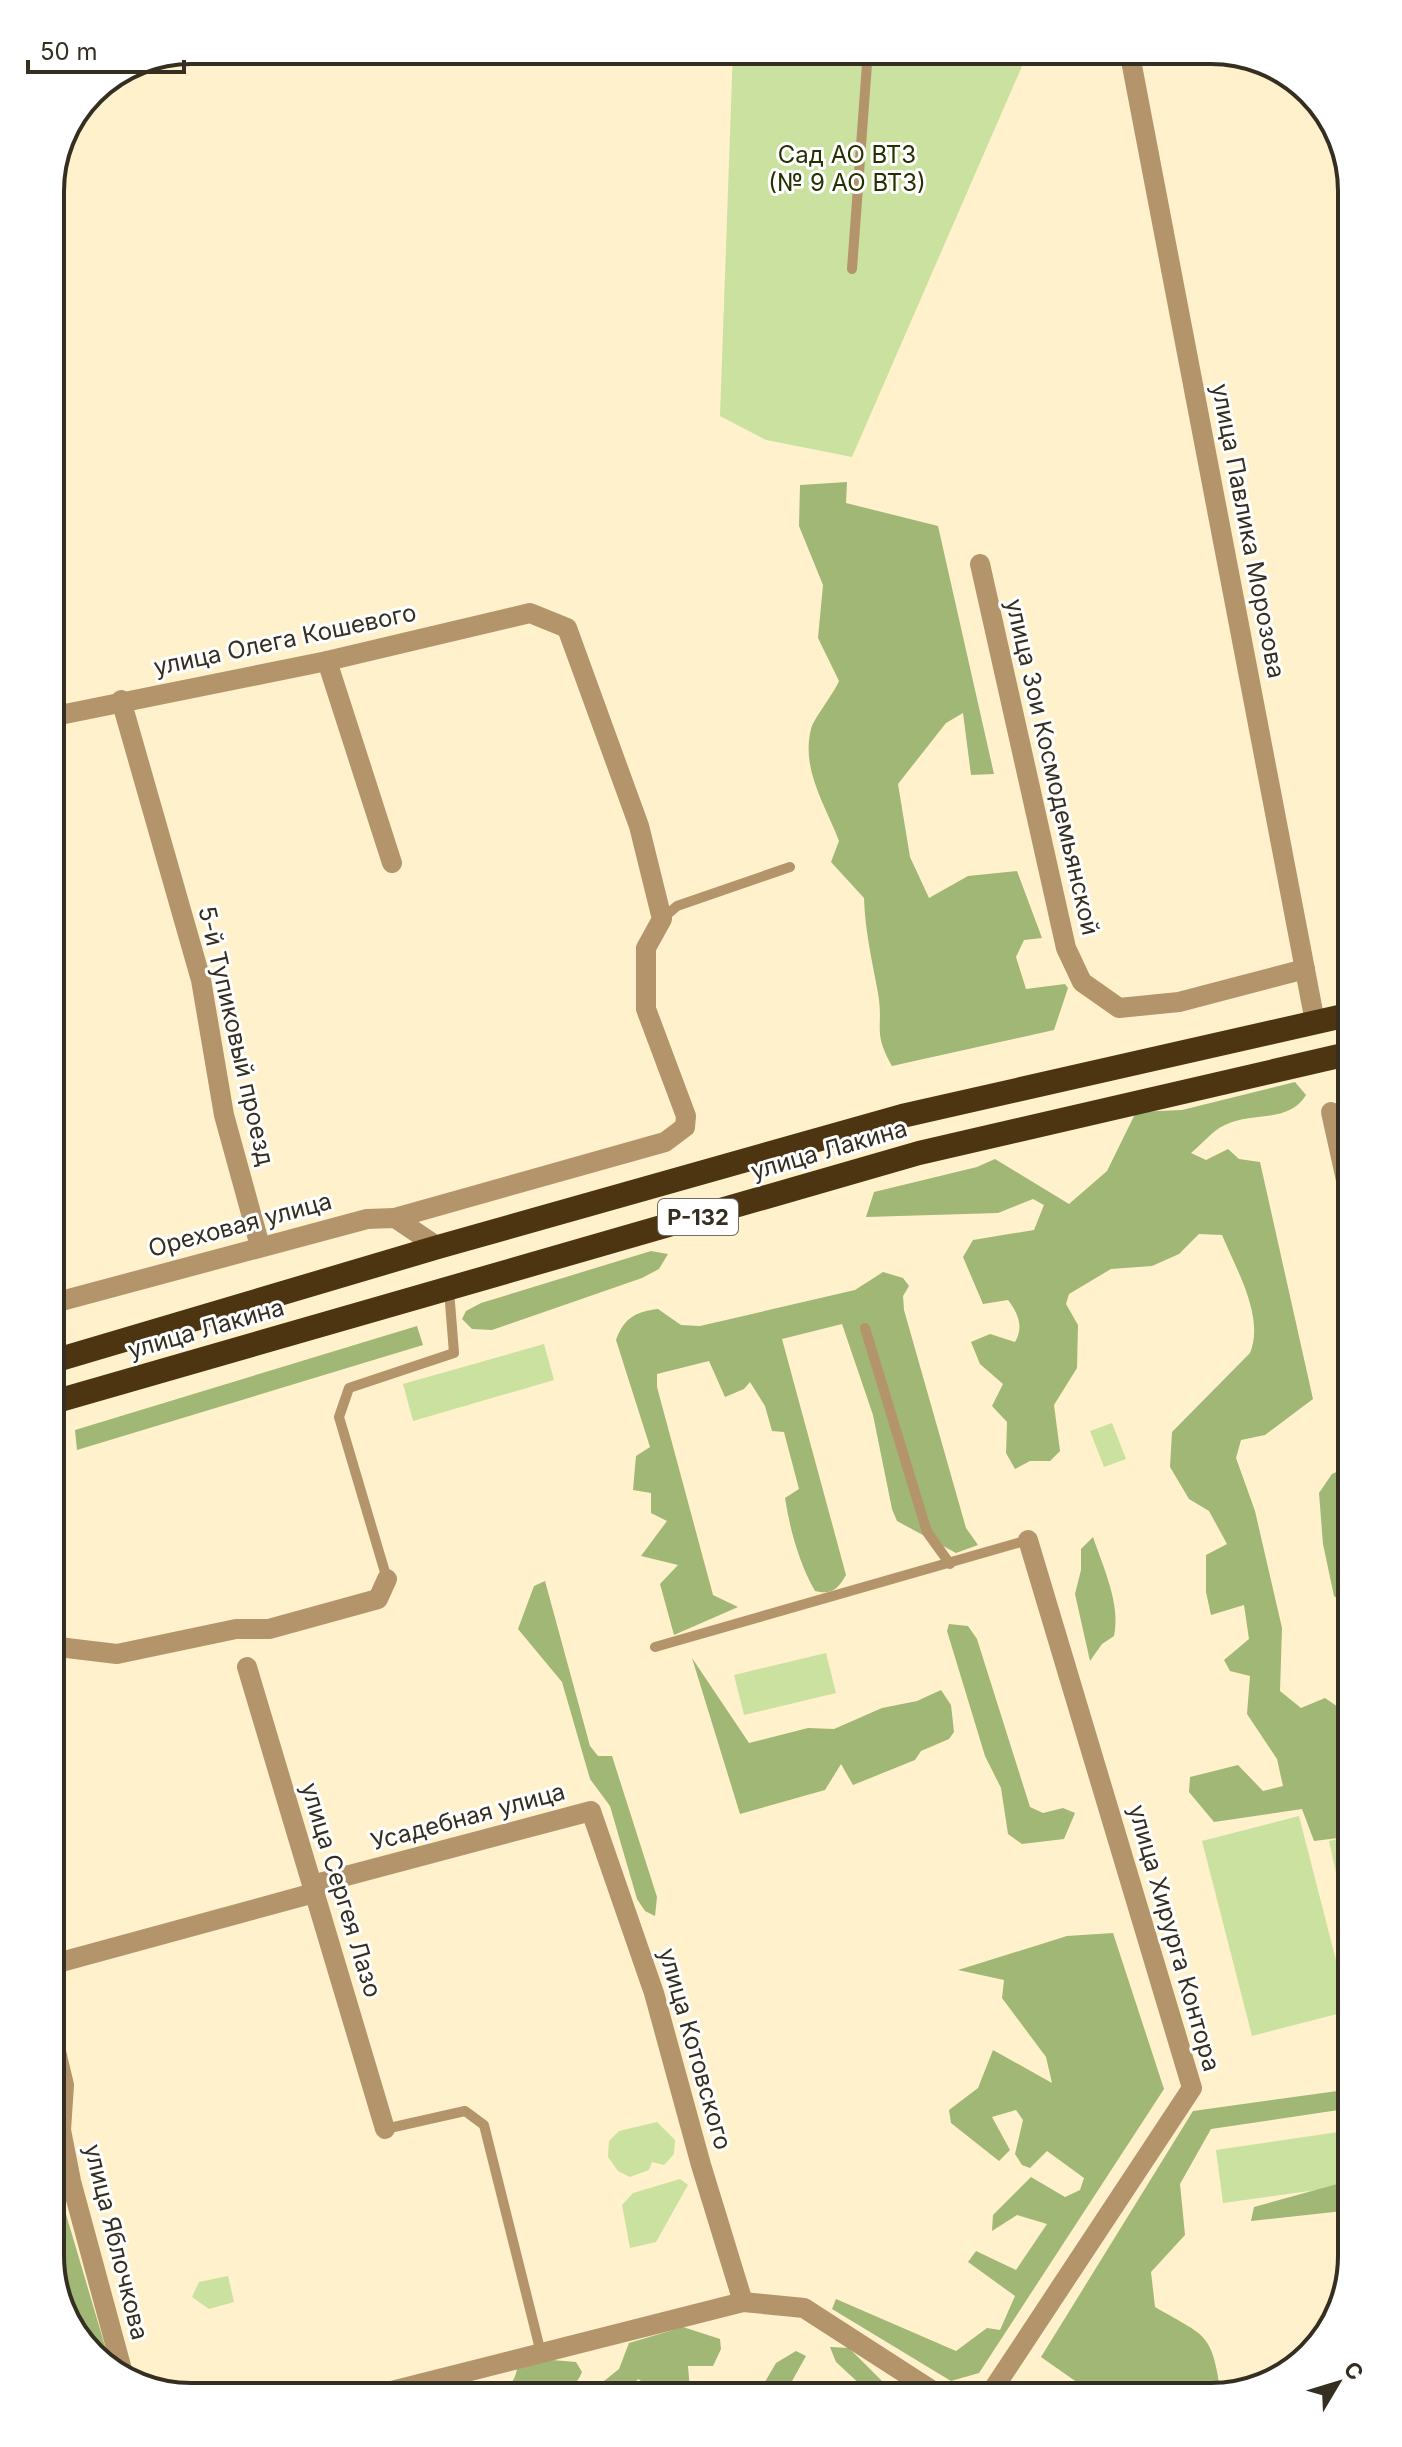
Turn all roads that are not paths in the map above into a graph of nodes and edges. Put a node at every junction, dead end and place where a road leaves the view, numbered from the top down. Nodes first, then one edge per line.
1 (867, 64) edge
2 (1132, 64) edge
3 (852, 269) dead end
4 (980, 564) dead end
5 (327, 661) junction
6 (121, 700) junction
7 (64, 714) edge
8 (392, 863) dead end
9 (790, 867) dead end
10 (662, 919) junction
11 (1305, 969) junction
12 (1338, 1017) edge
13 (1315, 1022) junction
14 (1338, 1056) edge
15 (1331, 1112) dead end
16 (1338, 1144) edge
17 (395, 1218) junction
18 (260, 1246) junction
19 (438, 1247) junction
20 (449, 1288) junction
21 (64, 1300) edge
22 (865, 1328) dead end
23 (64, 1358) edge
24 (64, 1399) edge
25 (1028, 1540) joint
26 (950, 1564) junction
27 (387, 1579) joint
28 (655, 1647) dead end
29 (64, 1648) edge
30 (247, 1667) dead end
31 (591, 1811) joint
32 (313, 1889) junction
33 (64, 1961) edge
34 (385, 2129) joint
35 (64, 2145) edge
36 (743, 2302) junction
37 (541, 2353) junction
38 (120, 2361) edge
39 (423, 2383) edge
40 (920, 2383) edge
41 (997, 2383) edge

1 - 3 lane
2 - 11 street, улица Павлика Морозова
4 - 11 street, улица Зои Космодемьянской
5 - 6 street, улица Олега Кошевого
5 - 8 street
5 - 10 street, улица Олега Кошевого
6 - 7 street, улица Олега Кошевого
6 - 18 street, 5-й Тупиковый проезд
9 - 10 lane
10 - 17 street, Ореховая улица
11 - 13 street, улица Павлика Морозова
12 - 13 highway, улица Лакина / Р-132
13 - 19 highway, улица Лакина / Р-132
14 - 20 highway, улица Лакина / Р-132
15 - 16 street
17 - 18 street, Ореховая улица
17 - 19 street
18 - 21 street, Ореховая улица
19 - 23 highway, улица Лакина / Р-132
20 - 24 highway, улица Лакина / Р-132
20 - 27 lane
22 - 26 lane
25 - 26 lane
25 - 41 street, улица Хирурга Контора
26 - 28 lane
27 - 29 street
30 - 32 street, улица Сергея Лазо
31 - 32 street, Усадебная улица
31 - 36 street, улица Котовского
32 - 33 street, Усадебная улица
32 - 34 street, улица Сергея Лазо
34 - 37 lane
35 - 38 street, улица Яблочкова
36 - 37 street
36 - 40 street
37 - 39 street

